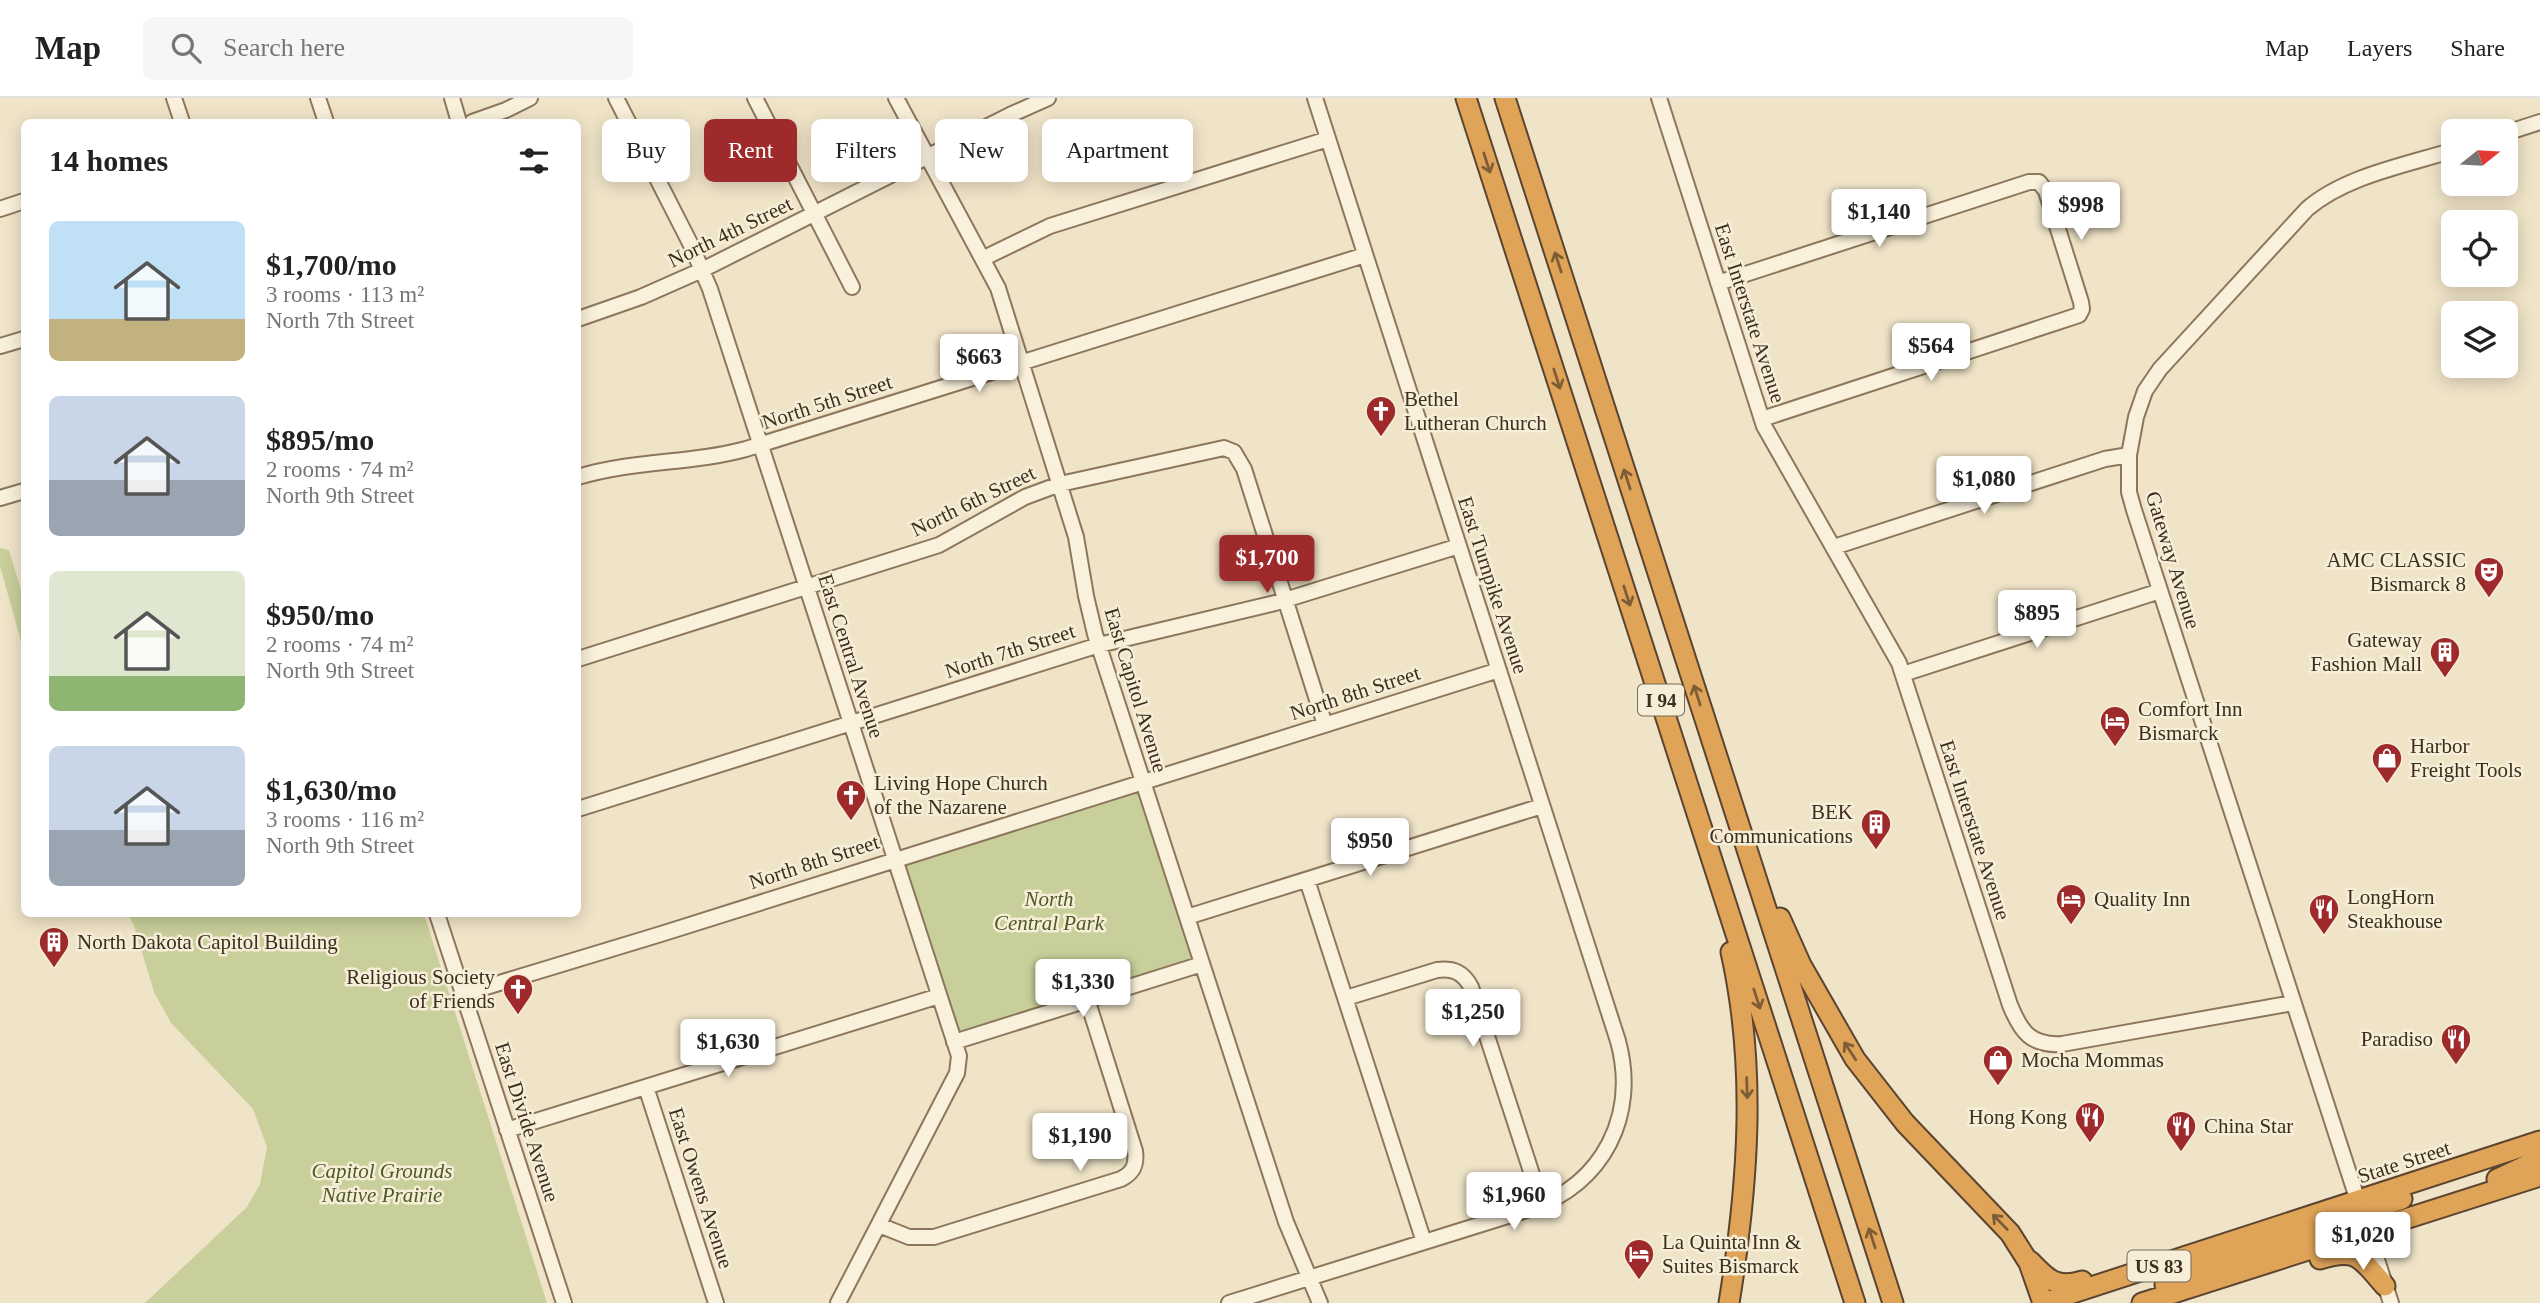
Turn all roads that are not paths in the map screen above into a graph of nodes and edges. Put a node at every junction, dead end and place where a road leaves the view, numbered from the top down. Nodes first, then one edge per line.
1 (174, 98) edge
2 (318, 98) edge
3 (452, 98) edge
4 (530, 98) edge
5 (615, 98) edge
6 (755, 98) edge
7 (896, 98) edge
8 (1048, 98) edge
9 (1315, 98) edge
10 (1466, 98) edge
11 (1505, 98) edge
12 (1659, 98) edge
13 (181, 119) edge
14 (325, 119) edge
15 (458, 119) edge
16 (480, 119) edge
17 (2540, 122) edge
18 (2518, 129) edge
19 (1328, 139) junction
20 (2441, 154) edge
21 (928, 156) junction
22 (21, 202) edge
23 (0, 209) edge
24 (814, 214) junction
25 (1365, 255) junction
26 (984, 258) junction
27 (702, 270) junction
28 (1718, 283) junction
29 (852, 287) dead end
30 (581, 318) edge
31 (21, 340) edge
32 (0, 346) edge
33 (1021, 362) junction
34 (1762, 419) junction
35 (761, 445) junction
36 (2129, 455) junction
37 (581, 476) edge
38 (1060, 484) junction
39 (21, 492) edge
40 (0, 498) edge
41 (1459, 546) junction
42 (1833, 547) junction
43 (806, 587) junction
44 (2160, 592) junction
45 (1287, 600) junction
46 (1098, 645) junction
47 (581, 658) edge
48 (1649, 665) junction
49 (1499, 670) junction
50 (1903, 674) junction
51 (850, 723) junction
52 (1706, 724) junction
53 (1325, 725) junction
54 (1143, 781) junction
55 (1542, 806) junction
56 (581, 808) edge
57 (895, 859) junction
58 (1307, 880) junction
59 (438, 917) edge
60 (1187, 917) junction
61 (1202, 964) junction
62 (463, 994) junction
63 (939, 996) junction
64 (1346, 998) junction
65 (1087, 999) junction
66 (2293, 1003) junction
67 (954, 1042) junction
68 (646, 1087) junction
69 (507, 1130) junction
70 (2540, 1141) edge
71 (2540, 1150) edge
72 (2540, 1159) edge
73 (2540, 1176) edge
74 (2359, 1201) junction
75 (2457, 1203) junction
76 (1542, 1205) junction
77 (2315, 1216) junction
78 (879, 1225) junction
79 (2368, 1231) junction
80 (1424, 1242) junction
81 (2024, 1254) junction
82 (1309, 1278) junction
83 (2388, 1295) edge
84 (564, 1303) edge
85 (716, 1303) edge
86 (838, 1303) edge
87 (1229, 1303) edge
88 (1320, 1303) edge
89 (1729, 1303) edge
90 (1855, 1303) edge
91 (1893, 1303) edge
92 (2043, 1303) edge
93 (2132, 1303) edge
94 (2141, 1303) edge
95 (2168, 1303) edge

1 - 13 street
2 - 14 street
3 - 15 street
4 - 16 street
5 - 27 street, East Central Avenue
6 - 24 street
7 - 21 street, East Capitol Avenue
8 - 21 street, North 4th Street
9 - 19 street, East Turnpike Avenue
10 -> 48 highway, I 94
52 -> 11 highway, I 94
12 - 28 street, East Interstate Avenue
17 - 18 street
19 - 25 street, East Turnpike Avenue
19 - 26 street
20 - 36 street, Gateway Avenue
21 - 24 street, North 4th Street
21 - 26 street, East Capitol Avenue
22 - 23 street
24 - 27 street, North 4th Street
24 - 29 street
25 - 33 street, North 5th Street
25 - 41 street, East Turnpike Avenue
26 - 33 street, East Capitol Avenue
27 - 30 street, North 4th Street
27 - 35 street, East Central Avenue
28 - 34 street, East Interstate Avenue
28 - 34 street
31 - 32 street
33 - 35 street, North 5th Street
33 - 38 street, East Capitol Avenue
34 - 42 street, East Interstate Avenue
35 - 37 street, North 5th Street
35 - 43 street, East Central Avenue
36 - 42 street
36 - 44 street, Gateway Avenue
38 - 43 street, North 6th Street
38 - 45 street, North 6th Street
38 - 46 street, East Capitol Avenue
39 - 40 street
41 - 45 street, North 7th Street
41 - 49 street, East Turnpike Avenue
42 - 50 street, East Interstate Avenue
43 - 47 street, North 6th Street
43 - 51 street, East Central Avenue
44 - 50 street
44 - 66 street, Gateway Avenue
45 - 46 street, North 7th Street
45 - 53 street
46 - 51 street, North 7th Street
46 - 54 street, East Capitol Avenue
48 -> 89 highway
48 -> 90 highway, I 94
49 - 53 street, North 8th Street
49 - 55 street, East Turnpike Avenue
50 - 66 street, East Interstate Avenue
51 - 56 street, North 7th Street
51 - 57 street, East Central Avenue
81 -> 52 highway
91 -> 52 highway, I 94
53 - 54 street, North 8th Street
54 - 57 street, North 8th Street
54 - 60 street, East Capitol Avenue
55 - 58 street
55 - 76 street, East Turnpike Avenue
57 - 62 street, North 8th Street
57 - 63 street, East Central Avenue
58 - 60 street
58 - 64 street
59 - 62 street, East Divide Avenue
60 - 61 street, East Capitol Avenue
61 - 65 street
61 - 82 street, East Capitol Avenue
62 - 69 street, East Divide Avenue
63 - 67 street, East Central Avenue
63 - 68 street
64 - 76 street
64 - 80 street
65 - 67 street
65 - 78 street
66 - 74 street
67 - 78 street, East Central Avenue
68 - 69 street
68 - 85 street, East Owens Avenue
69 - 84 street, East Divide Avenue
70 - 74 highway, State Street / US 83
71 - 79 highway
72 - 75 highway
73 - 75 highway, US 83
74 - 77 highway, State Street / US 83
74 - 79 street
74 - 93 highway
75 - 79 highway, US 83
76 - 80 street, East Turnpike Avenue
77 - 81 highway
77 - 92 highway, State Street / US 83
78 - 86 street, East Central Avenue
79 - 83 street
79 - 94 highway, US 83
80 - 82 street, East Turnpike Avenue
81 - 92 highway
82 - 87 street, East Turnpike Avenue
82 - 88 street, East Capitol Avenue
83 - 95 highway

